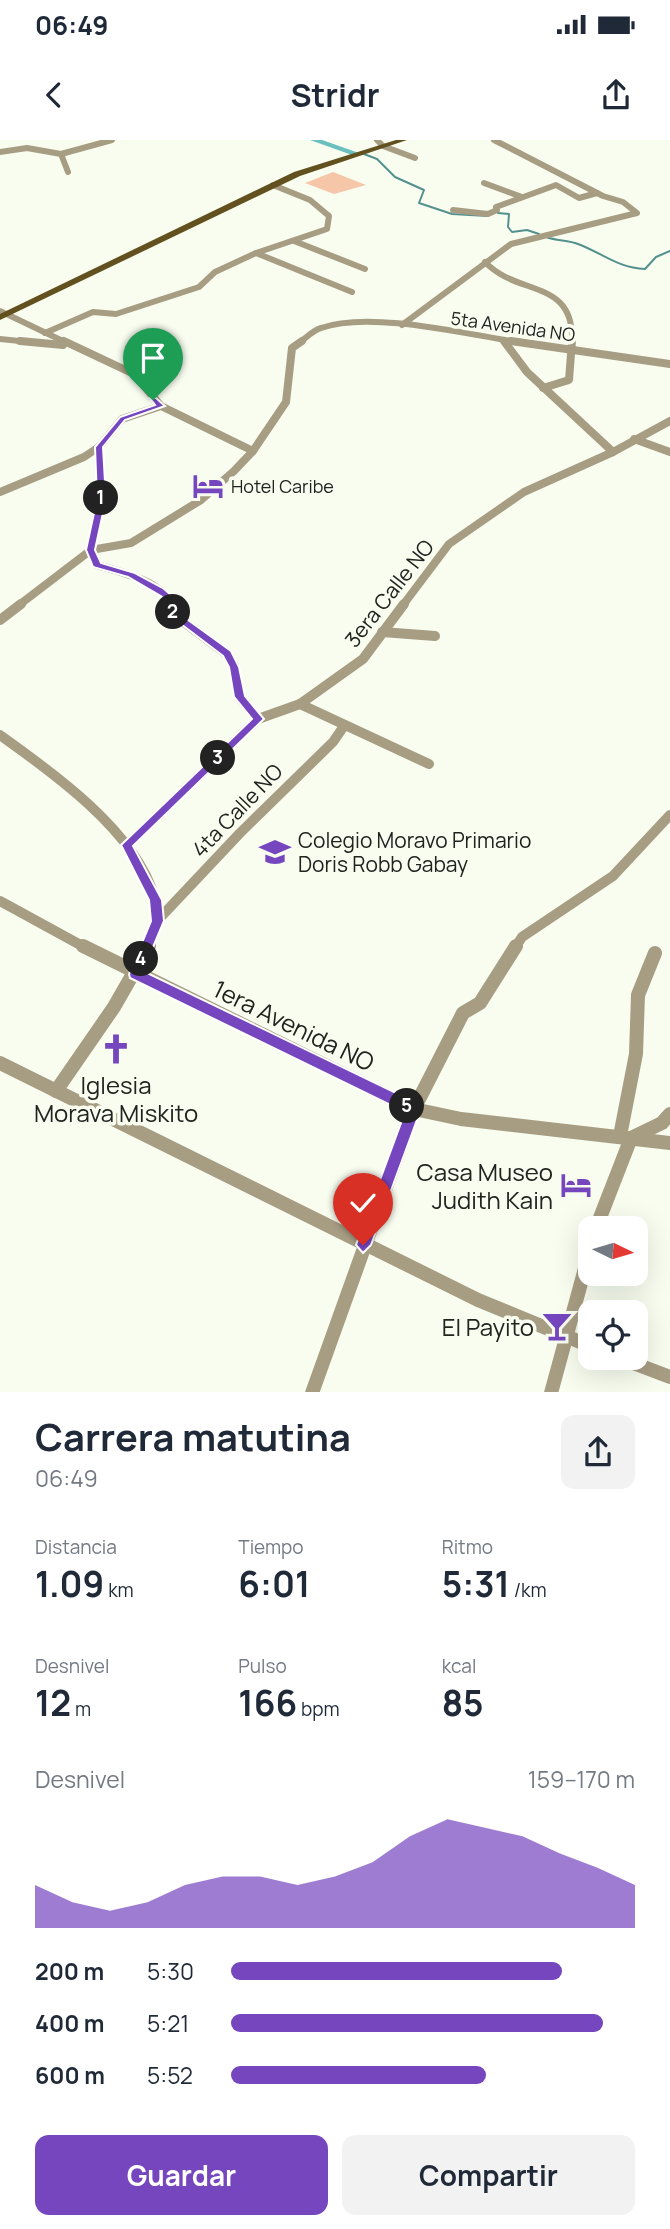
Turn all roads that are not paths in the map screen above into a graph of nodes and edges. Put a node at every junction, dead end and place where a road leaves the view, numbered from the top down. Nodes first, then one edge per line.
1 (112, 140) edge
2 (494, 140) edge
3 (401, 141) edge
4 (383, 143) edge
5 (0, 152) edge
6 (61, 154) junction
7 (547, 156) dead end
8 (415, 158) dead end
9 (531, 159) junction
10 (68, 172) dead end
11 (484, 183) dead end
12 (273, 185) junction
13 (597, 193) junction
14 (522, 197) junction
15 (453, 210) dead end
16 (294, 241) junction
17 (256, 253) junction
18 (485, 262) junction
19 (365, 269) dead end
20 (352, 292) dead end
21 (2, 315) edge
22 (402, 325) junction
23 (45, 333) junction
24 (0, 339) edge
25 (504, 341) junction
26 (69, 346) junction
27 (570, 350) junction
28 (670, 363) edge
29 (543, 388) junction
30 (161, 406) junction
31 (670, 421) edge
32 (634, 439) junction
33 (99, 447) junction
34 (253, 451) junction
35 (613, 452) junction
36 (670, 452) edge
37 (0, 492) edge
38 (90, 550) junction
39 (0, 620) edge
40 (383, 632) junction
41 (435, 636) dead end
42 (300, 704) junction
43 (258, 719) junction
44 (344, 726) junction
45 (0, 735) edge
46 (429, 764) dead end
47 (670, 815) edge
48 (127, 845) junction
49 (0, 901) edge
50 (158, 921) junction
51 (655, 953) dead end
52 (135, 974) junction
53 (0, 1063) edge
54 (56, 1091) junction
55 (414, 1109) junction
56 (670, 1114) edge
57 (626, 1137) junction
58 (670, 1143) edge
59 (600, 1216) edge
60 (363, 1245) junction
61 (580, 1286) edge
62 (565, 1337) junction
63 (578, 1342) edge
64 (648, 1369) edge
65 (670, 1377) edge
66 (312, 1392) edge
67 (551, 1392) edge

1 - 6 street
2 - 9 street
3 - 4 main road
4 - 8 street
4 - 12 main road
5 - 6 street
6 - 10 street
7 - 9 street
9 - 13 street
11 - 14 street
12 - 16 street
12 - 21 main road
13 - 14 street
13 - 18 street
14 - 15 street
16 - 17 street
16 - 19 street
17 - 20 street
17 - 23 street
18 - 22 street
18 - 27 street
21 - 23 street
22 - 25 street, 5ta Avenida NO
22 - 34 street, 5ta Avenida NO
23 - 26 street
24 - 26 street
25 - 27 street, 5ta Avenida NO
25 - 29 street
26 - 30 street
27 - 28 street, 5ta Avenida NO
27 - 29 street
29 - 35 street
30 - 33 street
30 - 34 street
31 - 32 street, 3era Calle NO
32 - 35 street, 3era Calle NO
32 - 36 street
33 - 37 street
33 - 38 street
34 - 38 street, 5ta Avenida NO
35 - 40 street, 3era Calle NO
38 - 39 street
38 - 43 street
40 - 41 street
40 - 42 street, 3era Calle NO
42 - 43 street, 3era Calle NO
42 - 44 street
43 - 48 street, 3era Calle NO
44 - 46 street
44 - 50 street, 4ta Calle NO
45 - 48 street
47 - 55 street
48 - 50 street
49 - 52 street, 1era Avenida NO
50 - 52 street, 4ta Calle NO
51 - 57 street
52 - 54 street, 4ta Calle NO
52 - 55 street, 1era Avenida NO
53 - 54 street
54 - 60 street
55 - 57 street, 1era Avenida NO
55 - 60 street
56 - 57 street
57 - 58 street, 1era Avenida NO
57 - 59 street
60 - 62 street
60 - 66 street
61 - 62 street
62 - 63 street
62 - 67 street
64 - 65 street

